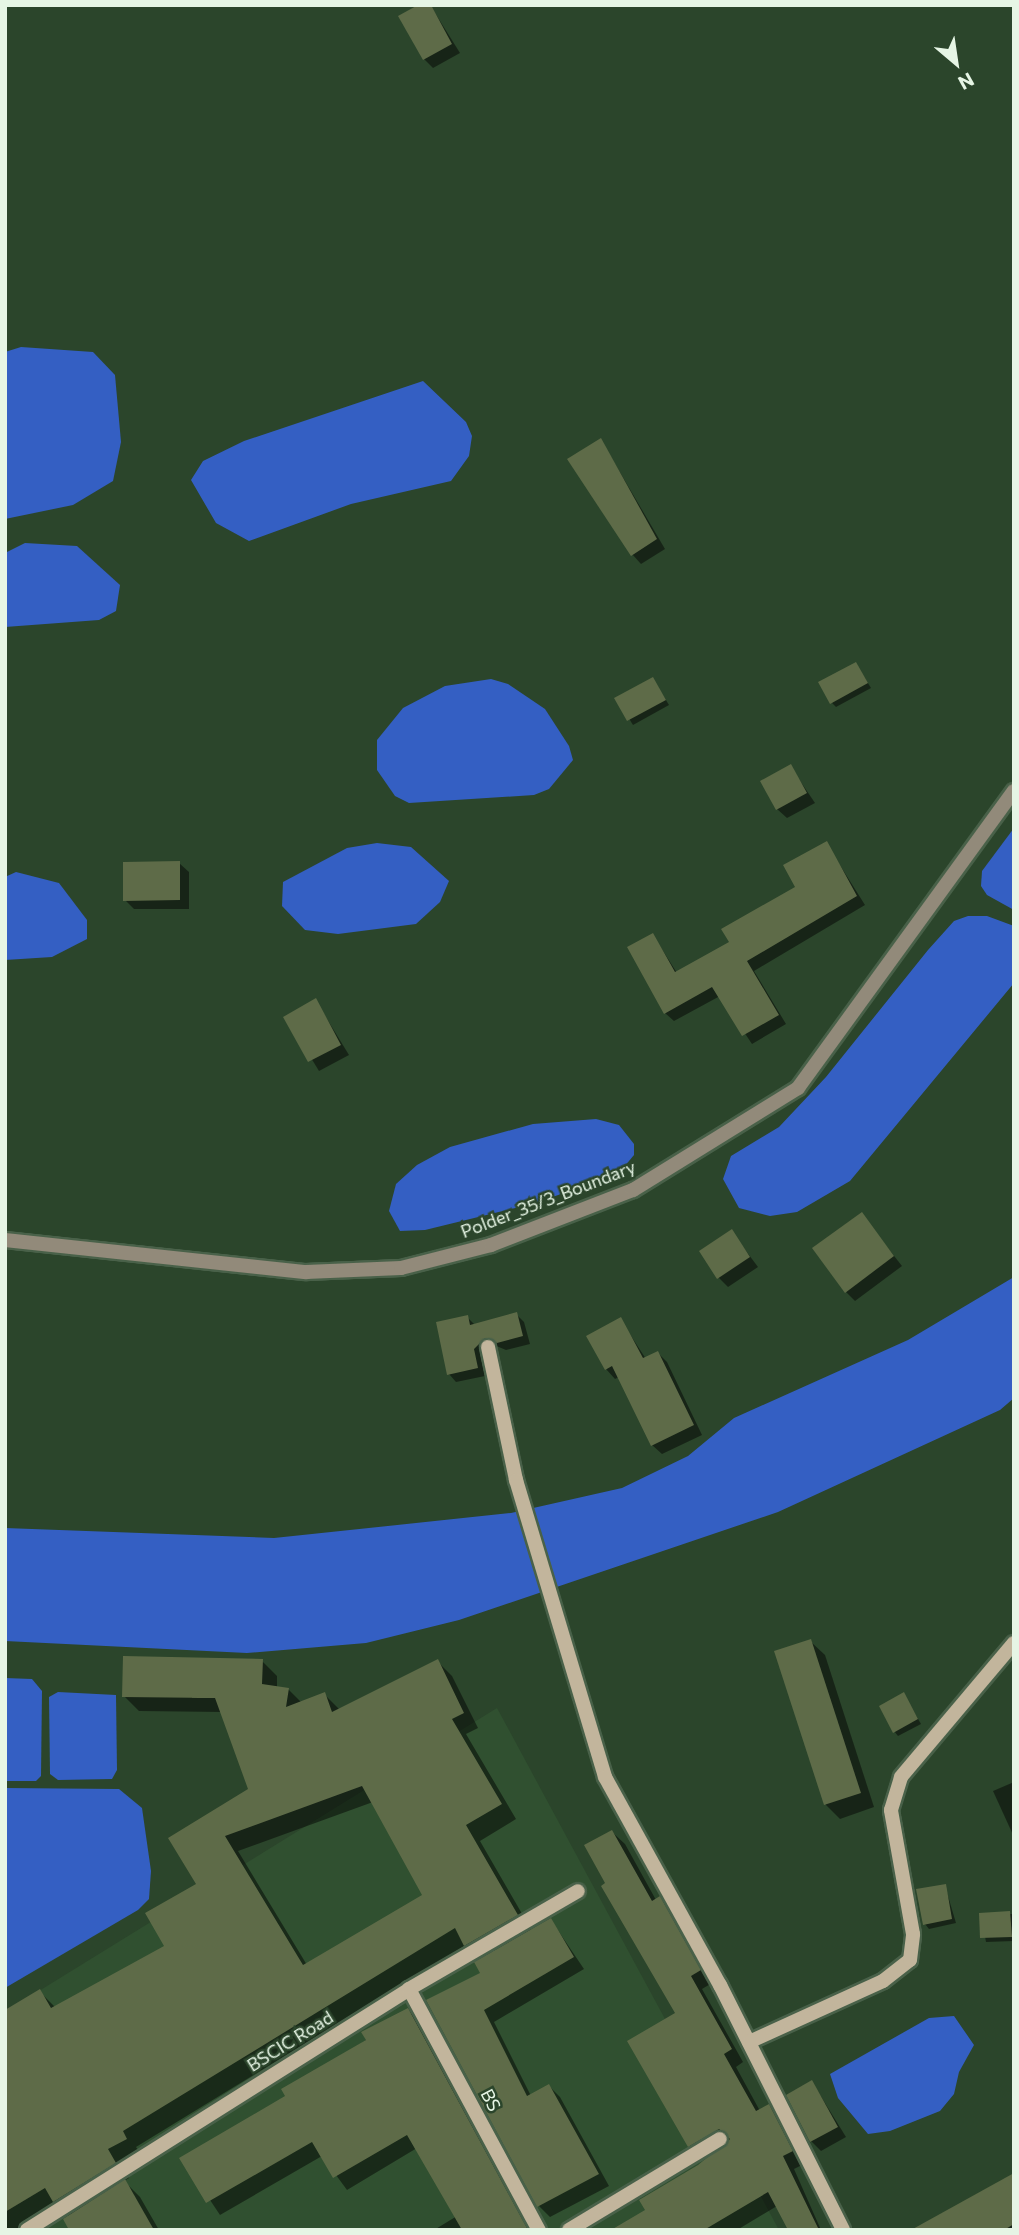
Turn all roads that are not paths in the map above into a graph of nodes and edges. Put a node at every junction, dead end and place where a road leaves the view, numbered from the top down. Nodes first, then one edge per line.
1 (1014, 791) edge
2 (5, 1240) edge
3 (488, 1347) dead end
4 (1014, 1643) edge
5 (578, 1891) dead end
6 (409, 1989) junction
7 (749, 2042) junction
8 (720, 2139) dead end
9 (27, 2230) edge
10 (539, 2230) edge
11 (569, 2230) edge
12 (843, 2230) edge

1 - 2 street, Polder_35/3_Boundary
3 - 7 street
4 - 7 street
5 - 6 street, BSCIC Road
6 - 9 street, BSCIC Road
6 - 10 street, BS
7 - 12 street
8 - 11 street

